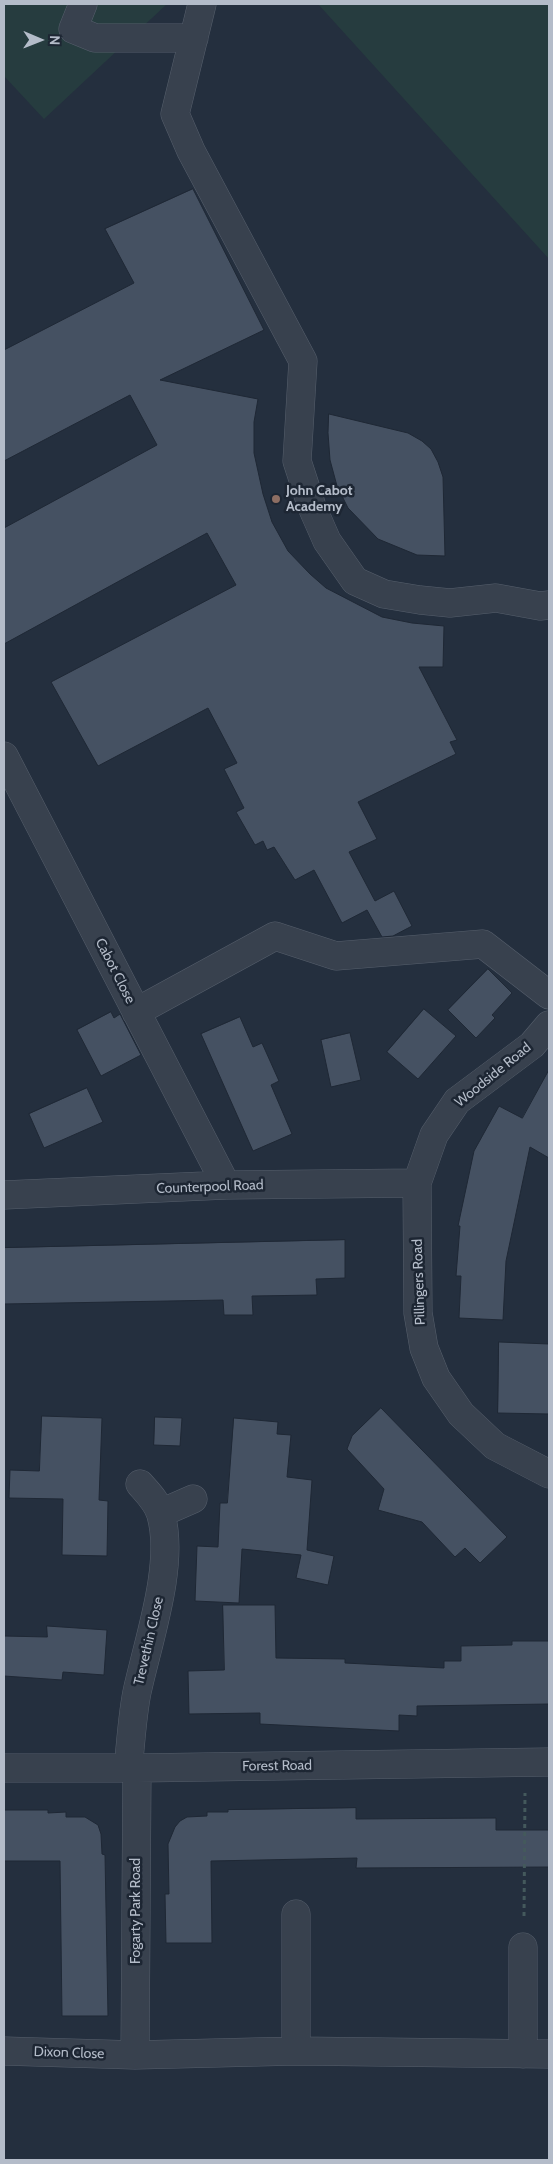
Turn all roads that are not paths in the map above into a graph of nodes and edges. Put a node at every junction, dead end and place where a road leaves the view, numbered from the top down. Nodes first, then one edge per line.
1 (83, 4) edge
2 (202, 4) edge
3 (194, 38) junction
4 (549, 605) edge
5 (4, 756) edge
6 (549, 994) edge
7 (136, 1012) junction
8 (549, 1025) edge
9 (417, 1183) junction
10 (226, 1186) junction
11 (4, 1195) edge
12 (549, 1474) edge
13 (140, 1484) dead end
14 (193, 1499) dead end
15 (161, 1513) junction
16 (537, 1762) edge
17 (4, 1768) edge
18 (132, 1768) junction
19 (296, 1914) dead end
20 (523, 1947) road end
21 (4, 2051) edge
22 (296, 2051) junction
23 (536, 2054) edge
24 (135, 2055) junction

1 - 3 street
2 - 3 street
3 - 4 street
5 - 7 street, Cabot Close
6 - 7 street
7 - 10 street, Cabot Close
8 - 9 street, Woodside Road
9 - 10 street, Counterpool Road
9 - 12 street, Pillingers Road
10 - 11 street, Counterpool Road
13 - 15 street, Trevethin Close
14 - 15 street
15 - 18 street, Trevethin Close
16 - 18 street, Forest Road
17 - 18 street, Forest Road
18 - 24 street, Fogarty Park Road
19 - 22 street
20 - 23 street
21 - 24 street, Dixon Close
22 - 23 street, Dixon Close
22 - 24 street, Dixon Close

